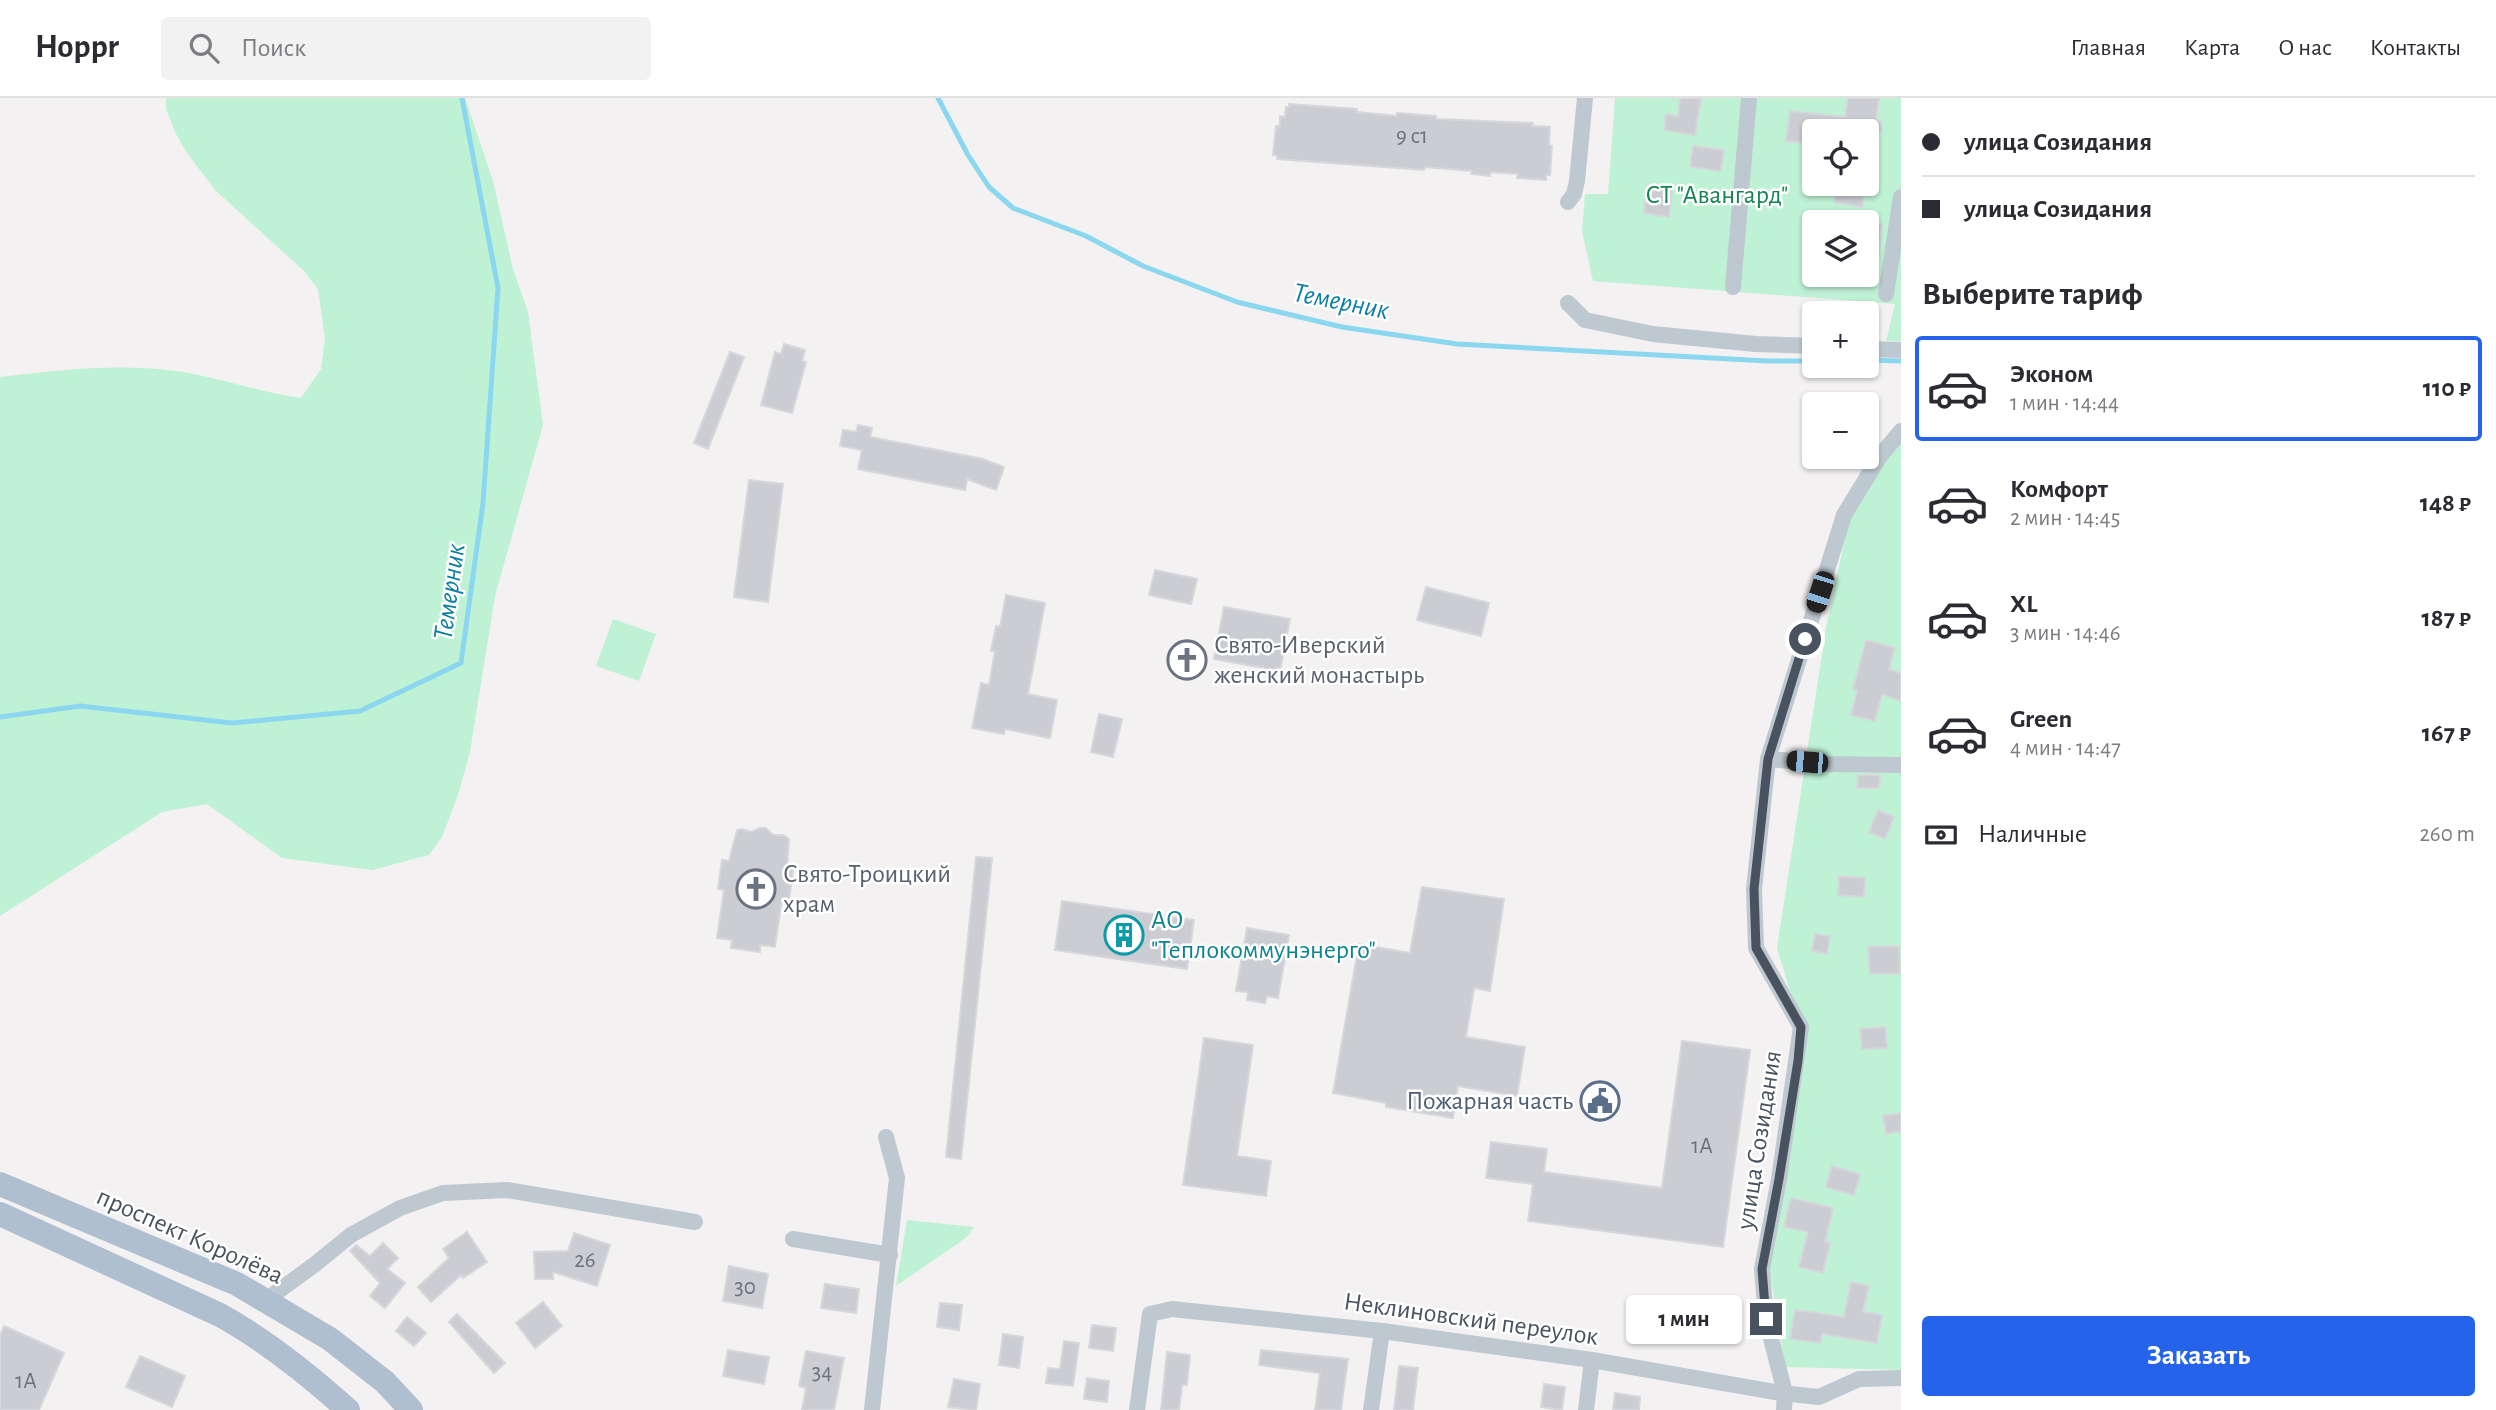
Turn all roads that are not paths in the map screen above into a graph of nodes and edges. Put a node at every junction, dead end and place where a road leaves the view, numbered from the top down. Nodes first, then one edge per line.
1 (1585, 98) edge
2 (1749, 98) edge
3 (1901, 197) edge
4 (1568, 202) dead end
5 (1733, 287) dead end
6 (1886, 294) dead end
7 (1568, 303) dead end
8 (1802, 346) edge
9 (1879, 349) edge
10 (1901, 350) edge
11 (1901, 431) edge
12 (1768, 759) junction
13 (1901, 765) edge
14 (886, 1137) dead end
15 (0, 1184) edge
16 (0, 1214) edge
17 (695, 1222) dead end
18 (793, 1238) dead end
19 (890, 1255) junction
20 (266, 1300) junction
21 (1381, 1331) junction
22 (1592, 1360) junction
23 (1901, 1378) edge
24 (1785, 1393) junction
25 (348, 1410) edge
26 (411, 1410) edge
27 (872, 1410) edge
28 (1137, 1410) edge
29 (1371, 1410) edge
30 (1586, 1410) edge
31 (1784, 1410) edge

1 - 4 street
2 - 5 street
3 - 6 street
7 - 8 street
9 - 10 street
11 - 12 street, улица Созидания
12 - 13 street
12 - 24 street, улица Созидания
14 - 19 street
15 - 20 main road, проспект Королёва
16 - 25 main road
17 - 20 street
18 - 19 street
19 - 27 street
20 - 26 main road, проспект Королёва
21 - 22 street, Неклиновский переулок
21 - 28 street, Неклиновский переулок
21 - 29 street
22 - 24 street, Неклиновский переулок
22 - 30 street
23 - 24 street, Неклиновский переулок
24 - 31 street, улица Созидания

